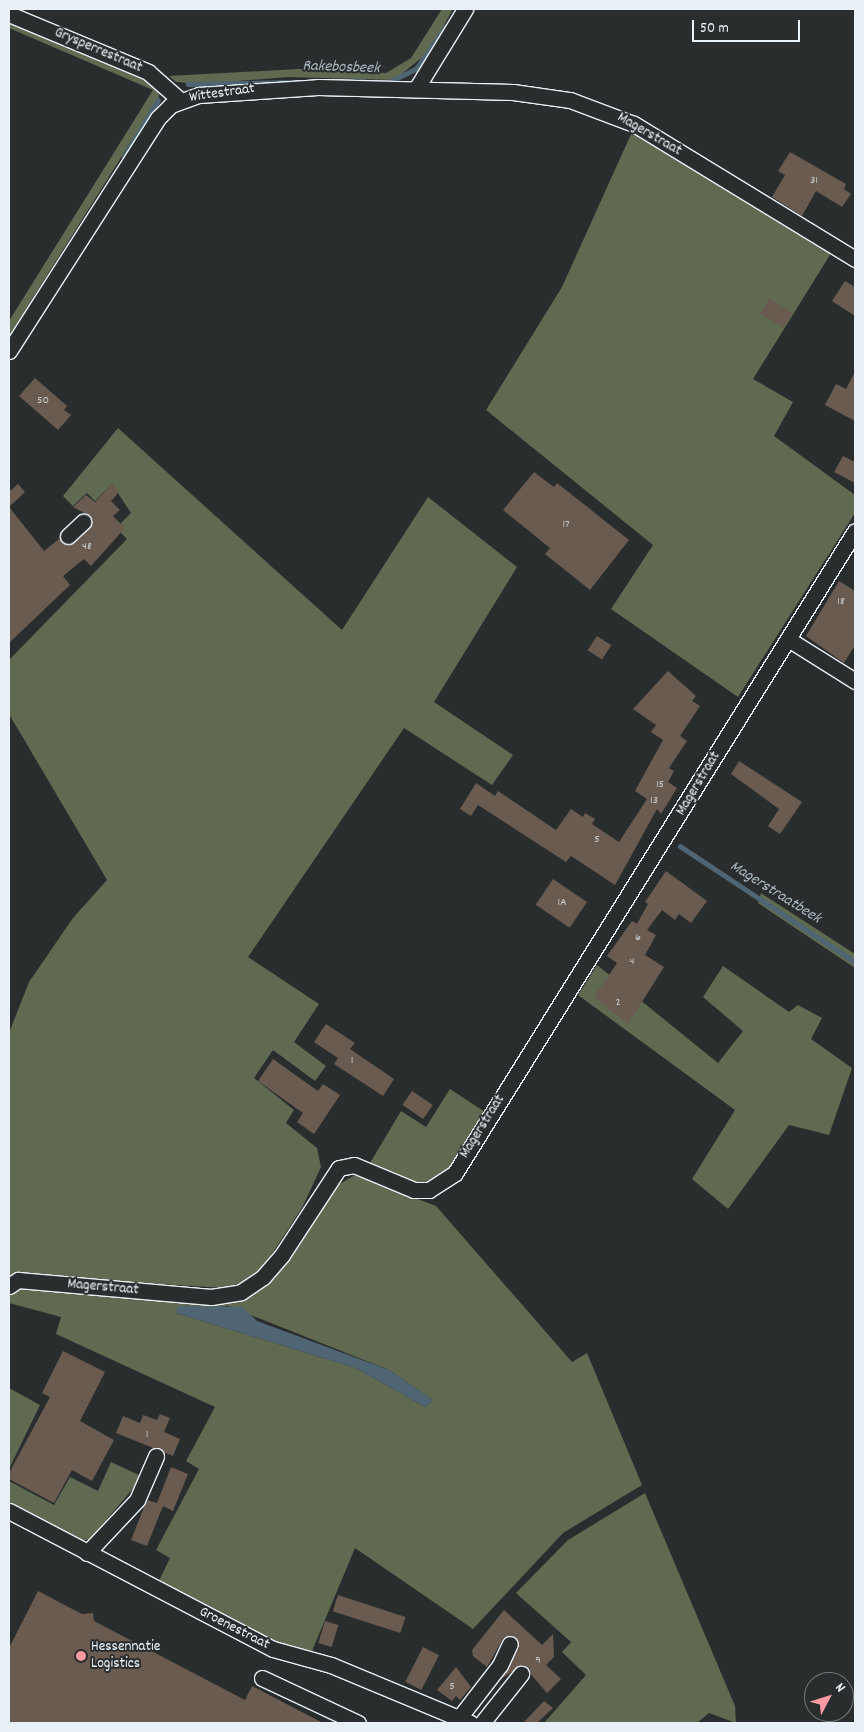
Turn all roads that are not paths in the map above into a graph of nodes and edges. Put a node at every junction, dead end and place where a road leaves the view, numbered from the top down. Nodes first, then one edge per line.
1 (465, 9) edge
2 (9, 14) edge
3 (416, 89) junction
4 (180, 100) junction
5 (855, 259) edge
6 (9, 351) edge
7 (83, 522) dead end
8 (855, 531) edge
9 (68, 536) dead end
10 (788, 639) junction
11 (855, 681) edge
12 (9, 1286) edge
13 (156, 1456) dead end
14 (9, 1511) edge
15 (87, 1552) junction
16 (510, 1644) dead end
17 (522, 1674) dead end
18 (262, 1678) dead end
19 (464, 1721) edge
20 (358, 1723) edge
21 (482, 1723) edge

1 - 3 street
2 - 4 street, Grysperrestraat
3 - 4 street, Wittestraat
3 - 5 street, Magerstraat
4 - 6 street, Wittestraat
7 - 9 street
8 - 10 street, Magerstraat
10 - 11 street
10 - 12 street, Magerstraat
13 - 15 street
14 - 15 street, Groenestraat
15 - 19 street, Groenestraat
16 - 19 street
17 - 21 street
18 - 20 street

